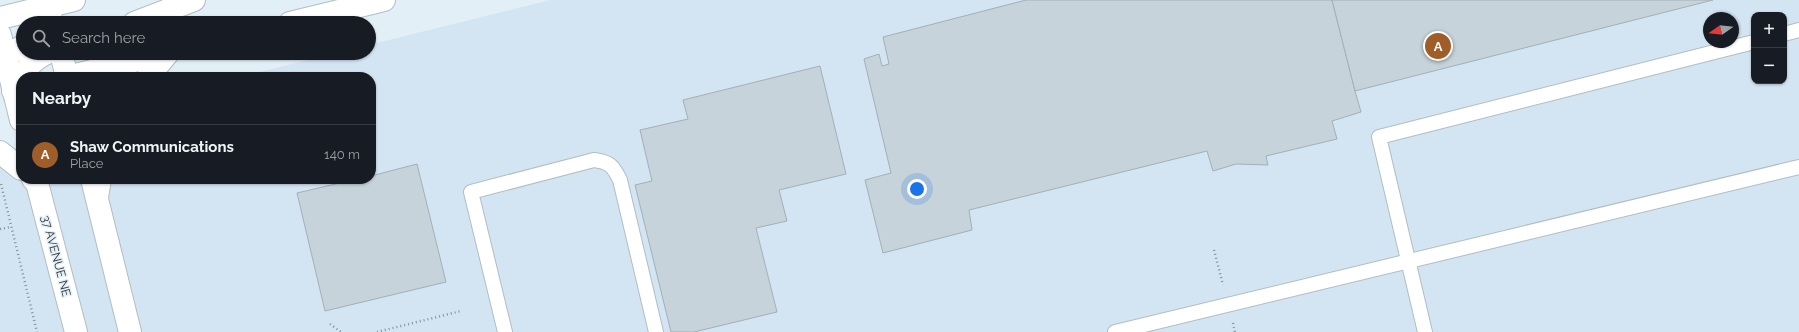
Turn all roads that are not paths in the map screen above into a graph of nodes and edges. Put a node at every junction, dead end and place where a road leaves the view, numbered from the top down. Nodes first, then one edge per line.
1 (74, 0) edge
2 (194, 0) edge
3 (384, 0) edge
4 (50, 16) edge
5 (152, 16) edge
6 (319, 16) edge
7 (0, 18) edge
8 (16, 18) edge
9 (1799, 30) edge
10 (1787, 33) edge
11 (0, 35) edge
12 (1751, 43) edge
13 (10, 54) edge
14 (35, 60) edge
15 (63, 60) edge
16 (138, 60) edge
17 (161, 60) edge
18 (23, 72) edge
19 (66, 72) edge
20 (88, 72) edge
21 (152, 72) edge
22 (11, 91) edge
23 (16, 106) edge
24 (0, 152) edge
25 (16, 165) edge
26 (1799, 167) edge
27 (34, 184) edge
28 (96, 185) edge
29 (1408, 262) junction
30 (76, 332) edge
31 (130, 332) edge
32 (505, 332) edge
33 (656, 332) edge
34 (1115, 332) edge
35 (1425, 332) edge

1 - 4 main road
2 - 5 main road
3 - 6 main road
7 - 8 main road
9 - 10 lane
11 - 13 main road
12 - 29 lane
13 - 22 main road
14 - 18 main road
15 - 19 main road
16 - 20 main road
17 - 21 main road
22 - 23 main road
24 - 25 main road
26 - 29 lane
27 - 30 main road, 37 AVENUE NE
28 - 31 main road
29 - 34 lane
29 - 35 lane
32 - 33 lane

